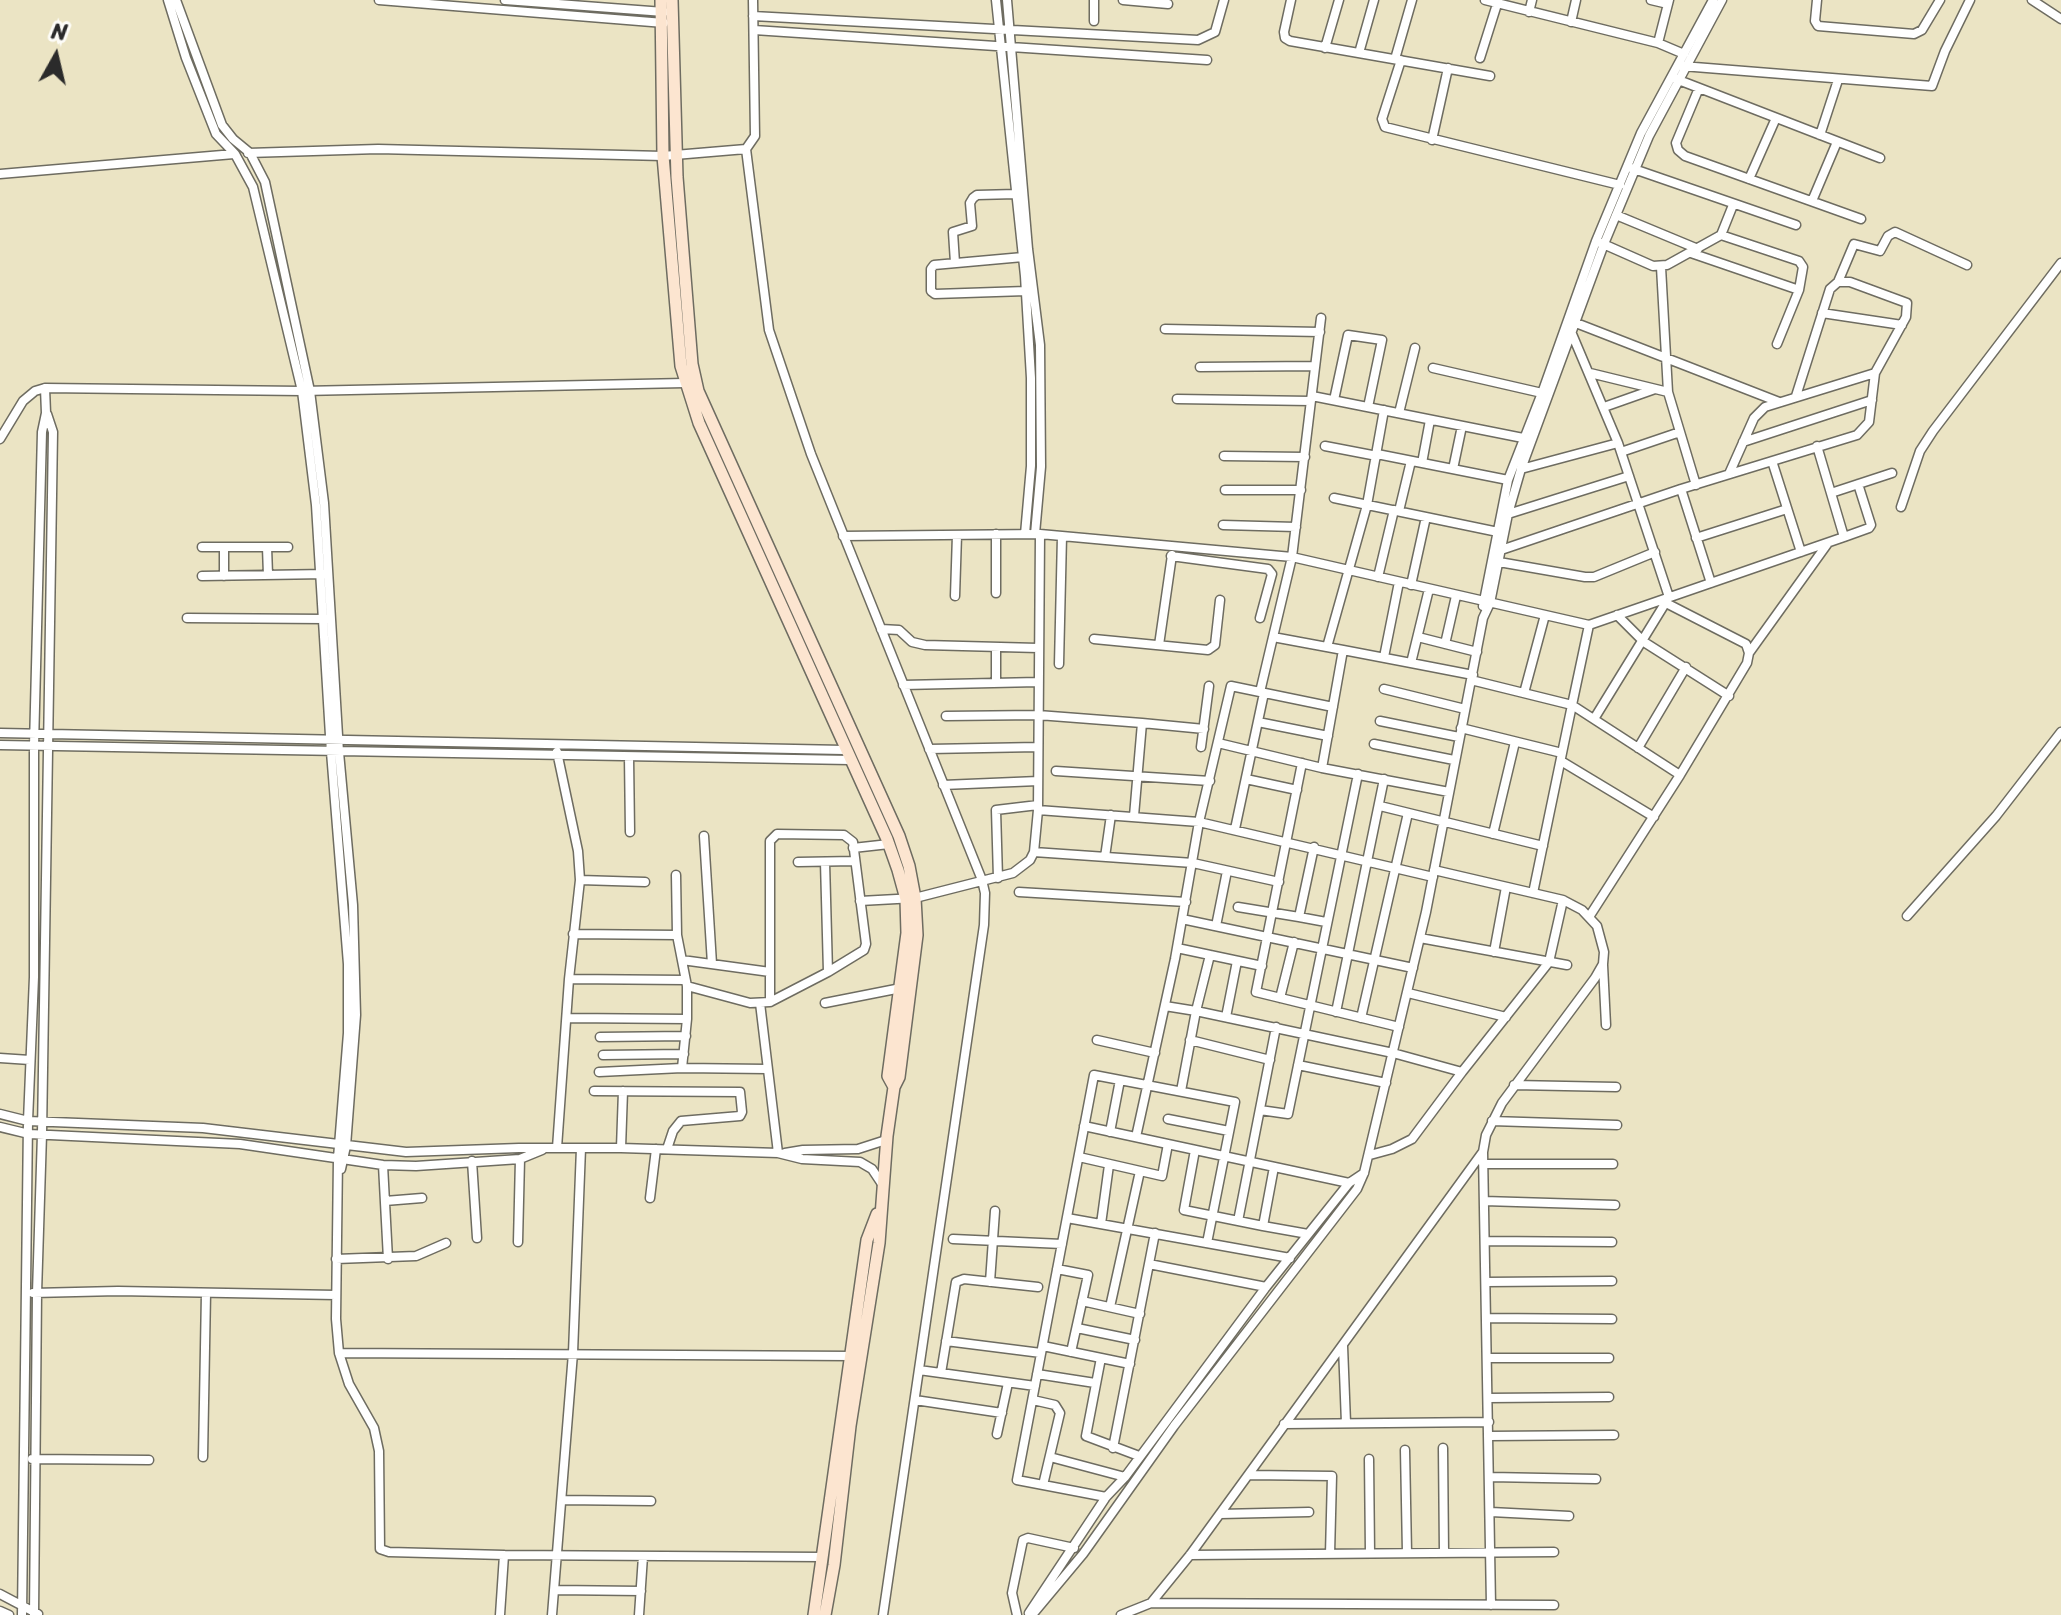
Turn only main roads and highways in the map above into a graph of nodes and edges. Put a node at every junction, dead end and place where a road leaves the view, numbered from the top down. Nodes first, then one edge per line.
1 (667, 12) edge
2 (910, 898) junction
3 (894, 1087) junction
4 (880, 1206) junction
5 (814, 1615) edge
6 (825, 1615) edge

1 - 2 main road
1 - 2 main road
2 - 3 main road
2 - 3 main road
3 - 4 main road
4 - 5 main road
4 - 6 main road

